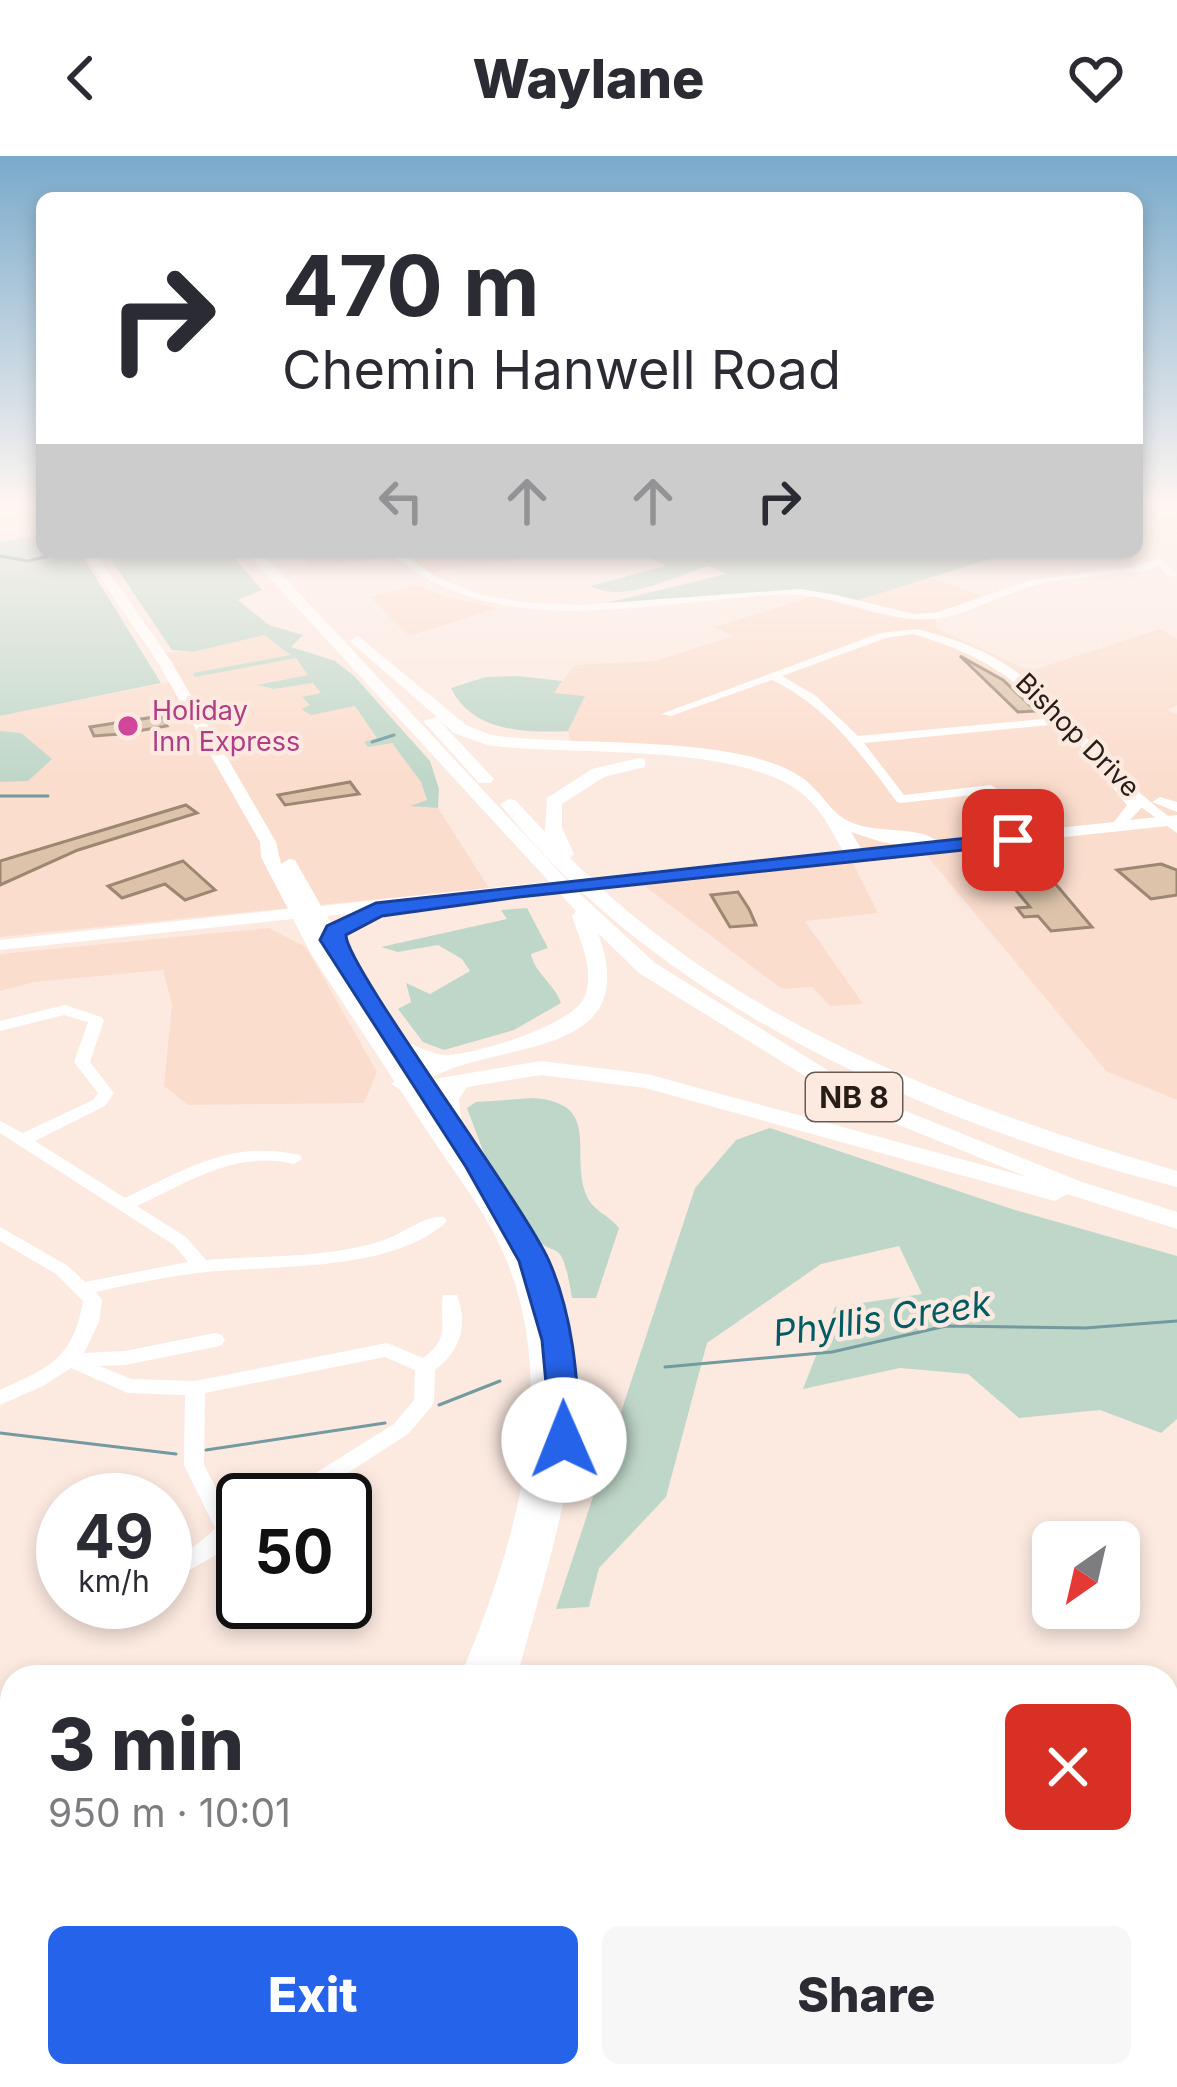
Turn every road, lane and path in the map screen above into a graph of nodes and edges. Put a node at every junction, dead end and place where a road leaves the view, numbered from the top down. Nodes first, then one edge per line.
1 (120, 597) edge
2 (296, 597) edge
3 (317, 597) edge
4 (481, 597) edge
5 (707, 597) edge
6 (799, 597) edge
7 (837, 597) edge
8 (994, 597) edge
9 (914, 616) junction
10 (936, 622) junction
11 (890, 628) junction
12 (914, 632) junction
13 (358, 640) junction
14 (772, 676) junction
15 (668, 714) dead end
16 (1069, 720) junction
17 (857, 740) junction
18 (1100, 762) junction
19 (991, 789) dead end
20 (1171, 816) edge
21 (834, 820) junction
22 (1121, 820) junction
23 (928, 841) junction
24 (851, 853) junction
25 (568, 868) junction
26 (295, 888) junction
27 (573, 898) junction
28 (368, 907) junction
29 (307, 913) junction
30 (251, 919) junction
31 (321, 939) junction
32 (0, 945) edge
33 (0, 1026) edge
34 (403, 1048) junction
35 (456, 1071) junction
36 (416, 1081) junction
37 (449, 1119) junction
38 (0, 1126) edge
39 (23, 1140) junction
40 (294, 1159) dead end
41 (1177, 1179) edge
42 (125, 1205) junction
43 (1171, 1219) edge
44 (438, 1221) dead end
45 (0, 1233) edge
46 (201, 1266) junction
47 (85, 1288) junction
48 (450, 1299) dead end
49 (215, 1340) dead end
50 (71, 1360) junction
51 (424, 1367) junction
52 (195, 1388) junction
53 (0, 1398) edge
54 (332, 1473) edge
55 (216, 1512) edge
56 (479, 1665) edge
57 (506, 1665) edge

1 - 26 main road
2 - 27 highway, NB 8
3 - 13 highway, NB 8
4 - 5 street
6 - 11 street
7 - 9 street
8 - 10 street
9 - 10 street, Bishop Drive
9 - 11 street
10 - 12 street
10 - 16 street, Bishop Drive
11 - 12 street
11 - 14 street
12 - 16 street, Bishop Drive
13 - 21 highway
13 - 25 highway, NB 8
14 - 15 street
14 - 17 street
16 - 17 street
16 - 18 street, Bishop Drive
16 - 20 street, Bishop Drive
17 - 19 street
18 - 20 street, Bishop Drive
18 - 22 main road
20 - 22 main road
20 - 24 main road
21 - 23 highway
21 - 24 highway
22 - 23 main road
23 - 24 main road
24 - 25 highway
24 - 28 main road
25 - 41 highway, NB 8
26 - 28 main road
26 - 29 main road
26 - 30 main road
27 - 35 highway
27 - 43 highway, NB 8
28 - 29 main road
28 - 31 main road
29 - 30 main road
29 - 31 main road
30 - 31 main road
30 - 32 main road
31 - 34 main road
31 - 36 main road
33 - 39 street
34 - 35 highway
34 - 36 main road
35 - 36 highway
35 - 37 highway
35 - 43 highway
36 - 37 main road
36 - 56 main road
37 - 57 main road
38 - 39 street
39 - 42 street
40 - 42 street
42 - 46 street
44 - 46 street
45 - 47 street
46 - 47 street
47 - 50 street
48 - 51 street
49 - 50 street
50 - 52 street
50 - 53 street
51 - 52 street
51 - 54 street
52 - 55 street

